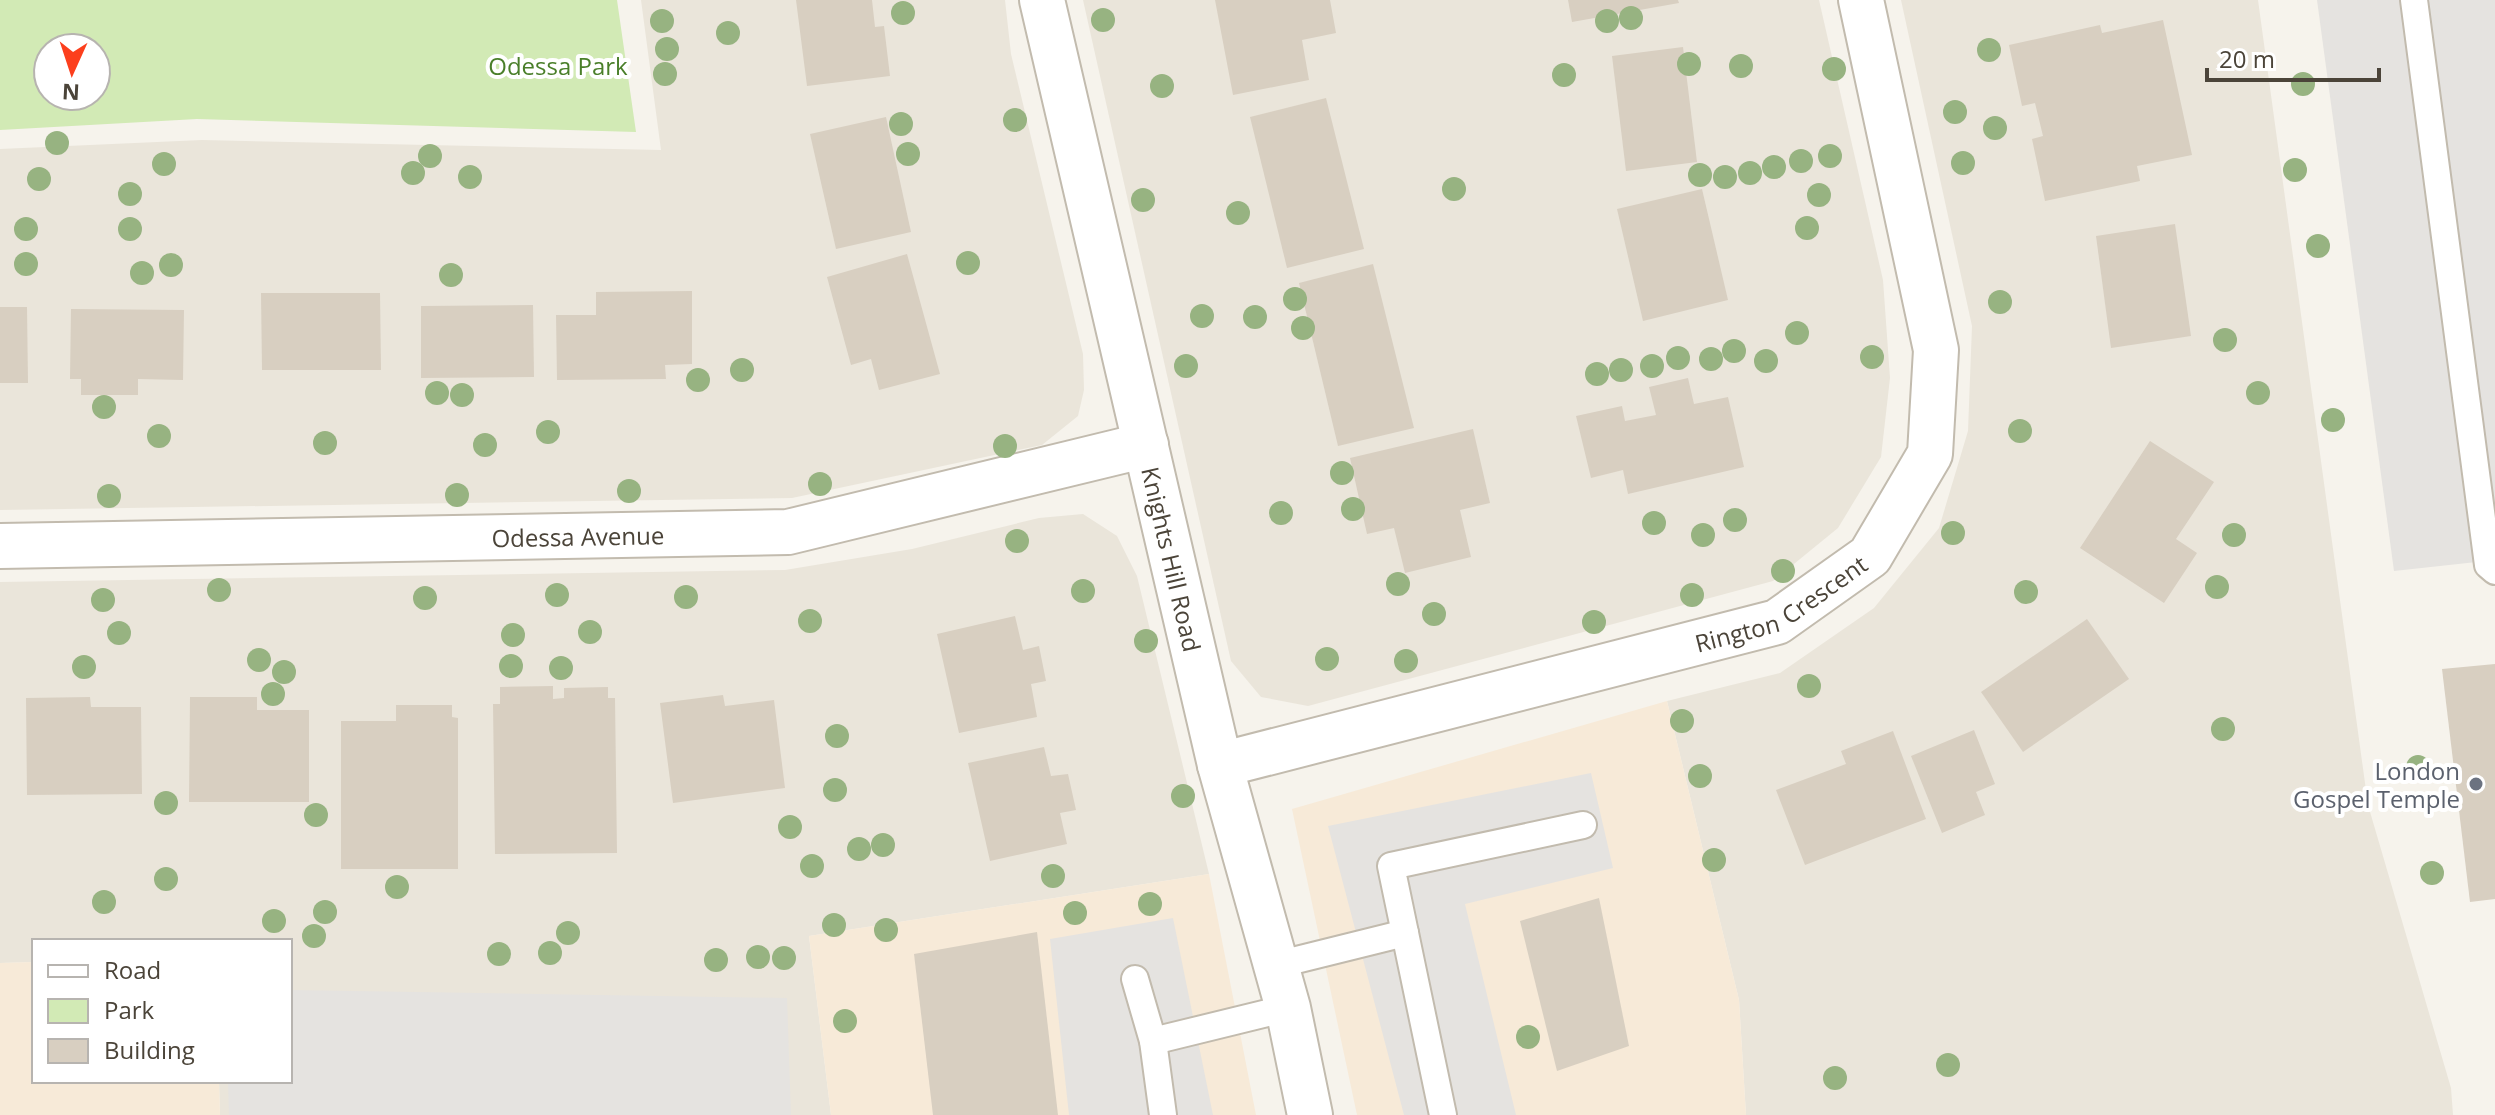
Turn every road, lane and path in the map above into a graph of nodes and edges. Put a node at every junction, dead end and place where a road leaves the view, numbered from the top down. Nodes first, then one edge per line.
1 (1042, 0) edge
2 (1861, 0) edge
3 (2414, 0) edge
4 (1146, 445) junction
5 (0, 546) edge
6 (2495, 571) edge
7 (1220, 765) junction
8 (1583, 825) dead end
9 (1405, 933) junction
10 (1276, 965) junction
11 (1135, 979) dead end
12 (1288, 1008) junction
13 (1153, 1041) junction
14 (1163, 1115) edge
15 (1310, 1115) edge
16 (1443, 1115) edge

1 - 4 street, Knights Hill Road
2 - 7 street, Rington Crescent
3 - 6 lane
4 - 5 street, Odessa Avenue
4 - 7 street, Knights Hill Road
7 - 10 street, Knights Hill Road
8 - 9 lane
9 - 10 lane
9 - 16 lane
10 - 12 street, Knights Hill Road
11 - 13 lane
12 - 13 lane
12 - 15 street, Knights Hill Road
13 - 14 lane

